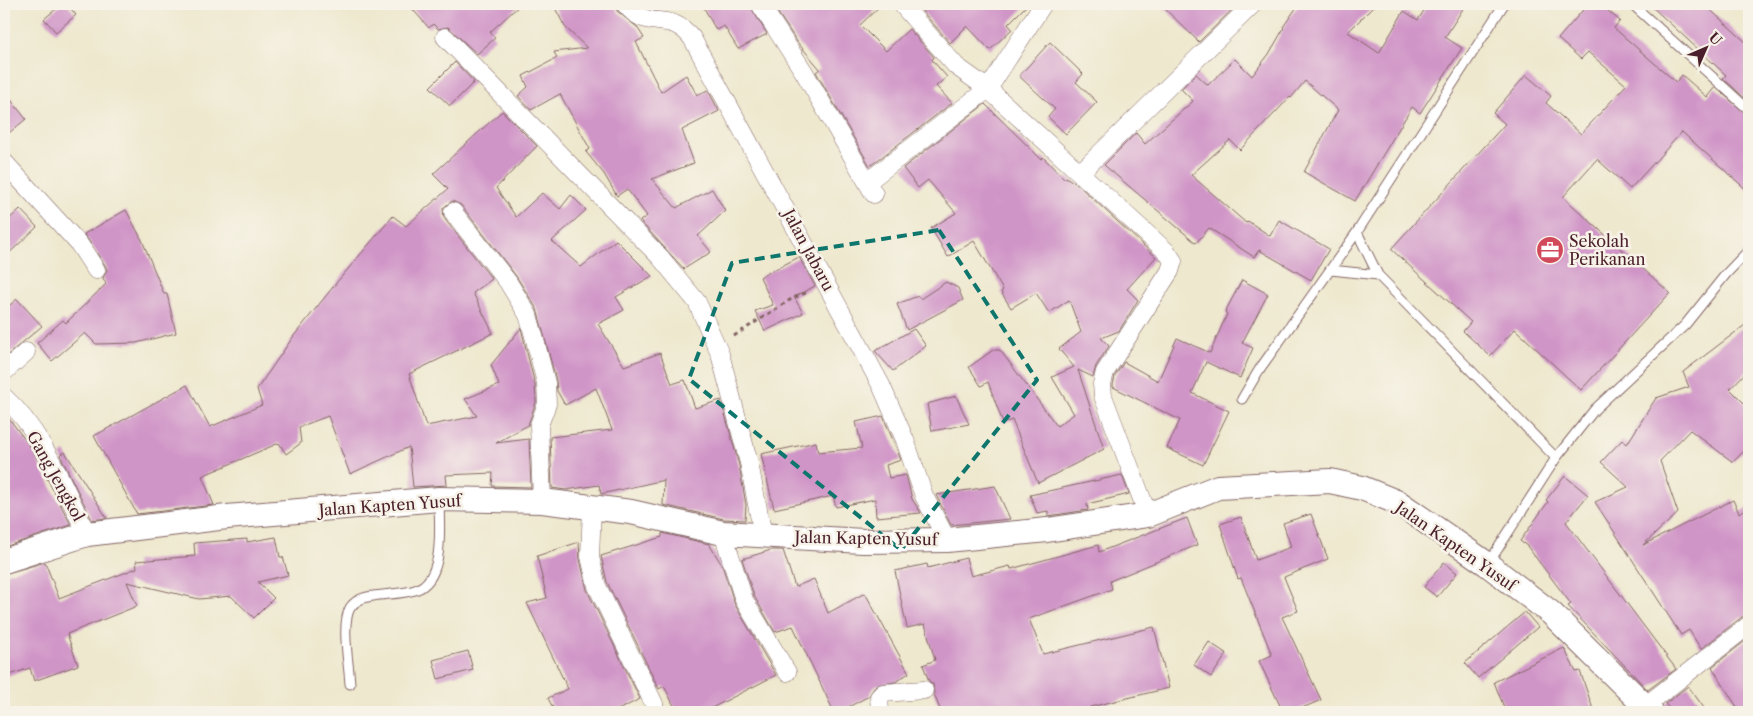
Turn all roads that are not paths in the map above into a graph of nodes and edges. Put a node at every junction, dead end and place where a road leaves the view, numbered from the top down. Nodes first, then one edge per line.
1 (625, 4) edge
2 (760, 4) edge
3 (1043, 4) edge
4 (1253, 4) edge
5 (1504, 4) edge
6 (1632, 4) edge
7 (904, 7) dead end
8 (445, 37) dead end
9 (988, 89) junction
10 (1749, 110) edge
11 (4, 162) edge
12 (1080, 173) junction
13 (453, 212) dead end
14 (1357, 232) junction
15 (1749, 250) edge
16 (96, 270) dead end
17 (1331, 270) junction
18 (1378, 276) junction
19 (26, 352) dead end
20 (4, 372) edge
21 (4, 397) edge
22 (1242, 399) dead end
23 (1556, 458) junction
24 (439, 499) junction
25 (542, 501) junction
26 (592, 507) junction
27 (1148, 515) junction
28 (723, 533) junction
29 (87, 534) junction
30 (763, 535) junction
31 (947, 540) junction
32 (4, 561) edge
33 (1487, 564) junction
34 (1749, 625) edge
35 (787, 672) dead end
36 (350, 684) dead end
37 (924, 690) dead end
38 (1648, 709) edge
39 (655, 712) edge
40 (880, 712) edge

1 - 31 street, Jalan Jabaru
2 - 9 street
3 - 9 street
4 - 12 street
5 - 14 lane
6 - 10 lane
7 - 9 street
8 - 30 street
9 - 12 street
11 - 16 street
12 - 27 street
13 - 25 street
14 - 17 lane
14 - 18 lane
15 - 23 lane
17 - 18 lane
17 - 22 lane
18 - 23 lane
19 - 20 street
21 - 29 street, Gang Jengkol
23 - 33 lane
24 - 25 main road, Jalan Kapten Yusuf
24 - 29 main road, Jalan Kapten Yusuf
24 - 36 lane
25 - 26 main road, Jalan Kapten Yusuf
26 - 28 main road, Jalan Kapten Yusuf
26 - 39 street
27 - 31 main road, Jalan Kapten Yusuf
27 - 33 main road, Jalan Kapten Yusuf
28 - 30 main road, Jalan Kapten Yusuf
28 - 35 street
29 - 32 main road, Jalan Kapten Yusuf
30 - 31 main road, Jalan Kapten Yusuf
33 - 38 main road, Jalan Kapten Yusuf
34 - 38 street
37 - 40 street

